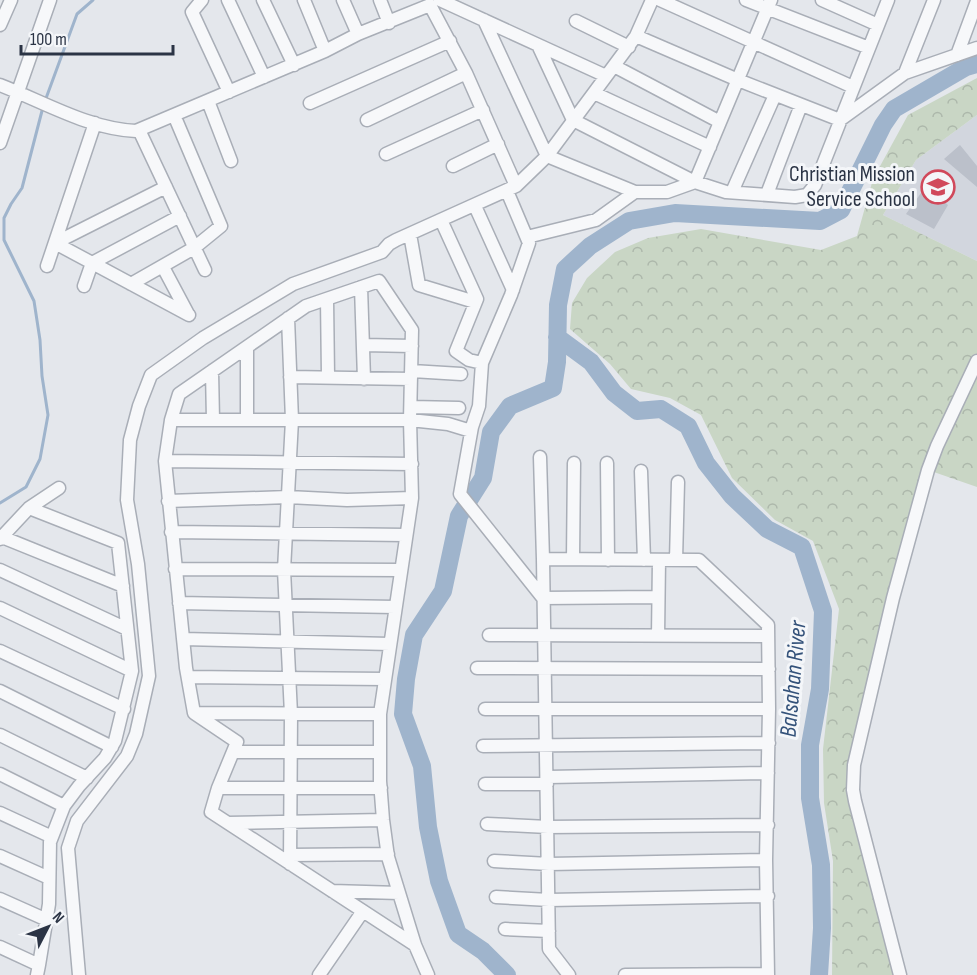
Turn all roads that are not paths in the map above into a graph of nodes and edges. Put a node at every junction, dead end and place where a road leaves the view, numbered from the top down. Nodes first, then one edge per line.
1 (11, 0) edge
2 (51, 0) edge
3 (202, 0) edge
4 (228, 0) edge
5 (263, 0) edge
6 (304, 0) edge
7 (343, 0) edge
8 (380, 0) edge
9 (652, 0) edge
10 (660, 0) edge
11 (746, 0) edge
12 (822, 0) edge
13 (888, 0) edge
14 (934, 0) edge
15 (435, 1) edge
16 (977, 2) edge
17 (769, 4) edge
18 (484, 20) junction
19 (576, 21) dead end
20 (389, 23) junction
21 (0, 25) edge
22 (878, 25) junction
23 (358, 34) junction
24 (450, 41) junction
25 (633, 41) junction
26 (753, 43) junction
27 (537, 45) junction
28 (868, 48) junction
29 (977, 48) edge
30 (325, 51) junction
31 (957, 55) junction
32 (294, 64) junction
33 (610, 71) junction
34 (466, 73) junction
35 (905, 74) junction
36 (264, 77) junction
37 (738, 80) junction
38 (0, 85) edge
39 (853, 87) junction
40 (19, 92) junction
41 (229, 92) junction
42 (594, 93) junction
43 (775, 95) junction
44 (208, 101) junction
45 (310, 103) dead end
46 (801, 105) junction
47 (483, 110) junction
48 (174, 115) junction
49 (367, 120) dead end
50 (573, 120) junction
51 (840, 120) junction
52 (720, 122) junction
53 (95, 123) junction
54 (139, 130) junction
55 (0, 143) edge
56 (498, 144) junction
57 (710, 147) junction
58 (386, 154) dead end
59 (547, 156) junction
60 (231, 161) dead end
61 (453, 166) dead end
62 (695, 182) junction
63 (166, 187) junction
64 (512, 189) junction
65 (635, 192) junction
66 (732, 192) junction
67 (767, 194) junction
68 (475, 206) junction
69 (180, 216) junction
70 (441, 220) junction
71 (410, 234) junction
72 (526, 237) junction
73 (55, 243) junction
74 (195, 248) junction
75 (92, 262) junction
76 (47, 266) dead end
77 (163, 267) junction
78 (205, 270) dead end
79 (131, 284) junction
80 (84, 286) dead end
81 (361, 288) junction
82 (513, 290) junction
83 (327, 299) junction
84 (475, 302) junction
85 (288, 318) junction
86 (364, 345) junction
87 (412, 346) junction
88 (977, 361) edge
89 (482, 363) junction
90 (212, 371) junction
91 (461, 374) dead end
92 (412, 375) junction
93 (328, 376) junction
94 (290, 377) junction
95 (364, 378) junction
96 (479, 406) junction
97 (459, 408) dead end
98 (411, 413) junction
99 (171, 420) junction
100 (213, 420) junction
101 (247, 420) junction
102 (292, 420) junction
103 (448, 424) junction
104 (471, 431) junction
105 (540, 457) dead end
106 (165, 462) junction
107 (574, 462) dead end
108 (290, 463) junction
109 (608, 463) dead end
110 (412, 464) junction
111 (641, 471) dead end
112 (678, 482) dead end
113 (59, 488) dead end
114 (288, 497) junction
115 (412, 498) junction
116 (168, 501) junction
117 (29, 508) junction
118 (171, 532) junction
119 (286, 534) junction
120 (405, 535) junction
121 (1, 538) edge
122 (543, 559) junction
123 (573, 559) junction
124 (608, 560) junction
125 (644, 560) junction
126 (659, 560) junction
127 (676, 560) junction
128 (175, 569) junction
129 (0, 570) edge
130 (284, 570) junction
131 (400, 570) junction
132 (123, 586) junction
133 (658, 597) junction
134 (543, 598) junction
135 (179, 603) junction
136 (286, 606) junction
137 (395, 607) junction
138 (0, 608) edge
139 (127, 629) junction
140 (489, 635) dead end
141 (544, 636) junction
142 (658, 636) junction
143 (768, 636) junction
144 (183, 639) junction
145 (288, 643) junction
146 (390, 644) junction
147 (0, 651) edge
148 (477, 668) dead end
149 (544, 669) junction
150 (769, 669) junction
151 (132, 671) junction
152 (188, 677) junction
153 (289, 680) junction
154 (385, 680) junction
155 (0, 691) edge
156 (546, 708) junction
157 (124, 709) junction
158 (484, 709) dead end
159 (769, 709) junction
160 (194, 713) junction
161 (291, 714) junction
162 (380, 714) junction
163 (0, 735) edge
164 (769, 743) junction
165 (547, 745) junction
166 (483, 746) dead end
167 (112, 747) junction
168 (233, 752) junction
169 (292, 752) junction
170 (380, 752) junction
171 (768, 773) junction
172 (0, 774) edge
173 (87, 778) junction
174 (547, 780) junction
175 (485, 784) dead end
176 (218, 788) junction
177 (381, 788) junction
178 (292, 789) junction
179 (64, 806) junction
180 (0, 813) edge
181 (382, 820) junction
182 (227, 823) junction
183 (291, 823) junction
184 (487, 825) dead end
185 (768, 825) junction
186 (548, 827) junction
187 (52, 837) junction
188 (388, 854) junction
189 (0, 856) edge
190 (290, 859) junction
191 (766, 860) junction
192 (494, 861) dead end
193 (549, 864) junction
194 (49, 878) junction
195 (331, 891) junction
196 (399, 893) junction
197 (768, 896) junction
198 (496, 897) dead end
199 (0, 899) edge
200 (549, 900) junction
201 (363, 911) junction
202 (47, 920) junction
203 (505, 929) dead end
204 (549, 931) junction
205 (415, 945) junction
206 (0, 947) edge
207 (38, 970) edge
208 (79, 975) edge
209 (319, 975) edge
210 (428, 975) edge
211 (569, 975) edge
212 (626, 975) edge
213 (768, 975) edge
214 (900, 975) edge

1 - 21 street
2 - 40 street
3 - 41 street
4 - 36 street
5 - 32 street
6 - 30 street
7 - 23 street
8 - 20 street
9 - 25 street
10 - 26 street
11 - 17 street
12 - 22 street
13 - 22 street
14 - 35 street
15 - 18 street
15 - 20 street
15 - 24 street
16 - 31 street
17 - 26 street
17 - 28 street
18 - 27 street
18 - 59 street
19 - 25 street
20 - 23 street
22 - 28 street
23 - 30 street
24 - 34 street
24 - 45 street
25 - 33 street
25 - 37 street
26 - 37 street
26 - 39 street
27 - 33 street
27 - 50 street
28 - 39 street
29 - 31 street
30 - 32 street
31 - 35 street
32 - 36 street
33 - 42 street
33 - 52 street
34 - 47 street
34 - 49 street
35 - 51 street
36 - 41 street
37 - 43 street
37 - 52 street
38 - 40 street
39 - 51 street
40 - 53 street
40 - 55 street
41 - 44 street
42 - 50 street
42 - 57 street
43 - 46 street
43 - 66 street
44 - 48 street
44 - 60 street
46 - 51 street
46 - 67 street
47 - 56 street
47 - 58 street
48 - 54 street
48 - 74 street
50 - 59 street
50 - 62 street
51 - 67 street
52 - 57 street
53 - 54 street
53 - 73 street
54 - 63 street
56 - 61 street
56 - 64 street
57 - 62 street
59 - 64 street
59 - 65 street
62 - 65 street
62 - 66 street
63 - 69 street
63 - 73 street
64 - 68 street
64 - 72 street
65 - 72 street
66 - 67 street
68 - 70 street
68 - 82 street
69 - 74 street
69 - 75 street
70 - 71 street
70 - 84 street
71 - 84 street
71 - 208 street
72 - 82 street
73 - 75 street
73 - 76 street
74 - 77 street
74 - 78 street
75 - 79 street
75 - 80 street
77 - 79 street
77 - 79 street
81 - 83 street
81 - 86 street
81 - 87 street
82 - 89 street
83 - 85 street
83 - 93 street
84 - 89 street
85 - 90 street
85 - 94 street
86 - 87 street
86 - 95 street
87 - 92 street
88 - 214 street
89 - 96 street
90 - 99 street
90 - 100 street
90 - 101 street
91 - 92 street
92 - 95 street
92 - 98 street
93 - 94 street
93 - 95 street
94 - 102 street
96 - 103 street
96 - 104 street
97 - 98 street
98 - 102 street
98 - 103 street
98 - 110 street
99 - 100 street
99 - 106 street
100 - 101 street
101 - 102 street
102 - 108 street
103 - 104 street
104 - 134 street
105 - 122 street
106 - 108 street
106 - 116 street
107 - 123 street
108 - 110 street
108 - 114 street
109 - 124 street
110 - 115 street
111 - 125 street
112 - 127 street
113 - 117 street
114 - 115 street
114 - 116 street
114 - 119 street
115 - 120 street
116 - 118 street
117 - 121 street
117 - 132 street
118 - 119 street
118 - 128 street
119 - 120 street
119 - 130 street
120 - 131 street
121 - 132 street
122 - 123 street
122 - 134 street
123 - 124 street
124 - 125 street
125 - 126 street
126 - 127 street
126 - 133 street
127 - 143 street
128 - 130 street
128 - 135 street
129 - 139 street
130 - 131 street
130 - 136 street
131 - 137 street
132 - 139 street
133 - 134 street
133 - 142 street
134 - 141 street
135 - 136 street
135 - 144 street
136 - 137 street
136 - 145 street
137 - 146 street
138 - 151 street
139 - 151 street
140 - 141 street
141 - 142 street
141 - 149 street
142 - 143 street
143 - 150 street
144 - 145 street
144 - 152 street
145 - 146 street
145 - 153 street
146 - 154 street
147 - 157 street
148 - 149 street
149 - 150 street
149 - 156 street
150 - 159 street
151 - 157 street
152 - 153 street
152 - 160 street
153 - 154 street
153 - 161 street
154 - 162 street
155 - 167 street
156 - 158 street
156 - 159 street
156 - 165 street
157 - 167 street
159 - 164 street
160 - 161 street
160 - 168 street
161 - 162 street
161 - 169 street
162 - 170 street
163 - 173 street
164 - 165 street
164 - 171 street
165 - 166 street
165 - 174 street
167 - 173 street
168 - 169 street
168 - 176 street
169 - 170 street
169 - 178 street
170 - 177 street
171 - 174 street
171 - 185 street
172 - 179 street
173 - 179 street
174 - 175 street
174 - 186 street
176 - 178 street
176 - 182 street
177 - 178 street
177 - 181 street
178 - 183 street
179 - 187 street
180 - 187 street
181 - 183 street
181 - 188 street
182 - 183 street
182 - 190 street
183 - 190 street
184 - 186 street
185 - 186 street
185 - 191 street
186 - 193 street
187 - 194 street
188 - 190 street
188 - 196 street
189 - 194 street
190 - 195 street
191 - 193 street
191 - 197 street
192 - 193 street
193 - 200 street
194 - 202 street
195 - 196 street
195 - 201 street
196 - 205 street
197 - 200 street
197 - 213 street
198 - 200 street
199 - 202 street
200 - 204 street
201 - 205 street
201 - 209 street
202 - 207 street
203 - 204 street
204 - 211 street
205 - 210 street
206 - 207 street
212 - 213 street

